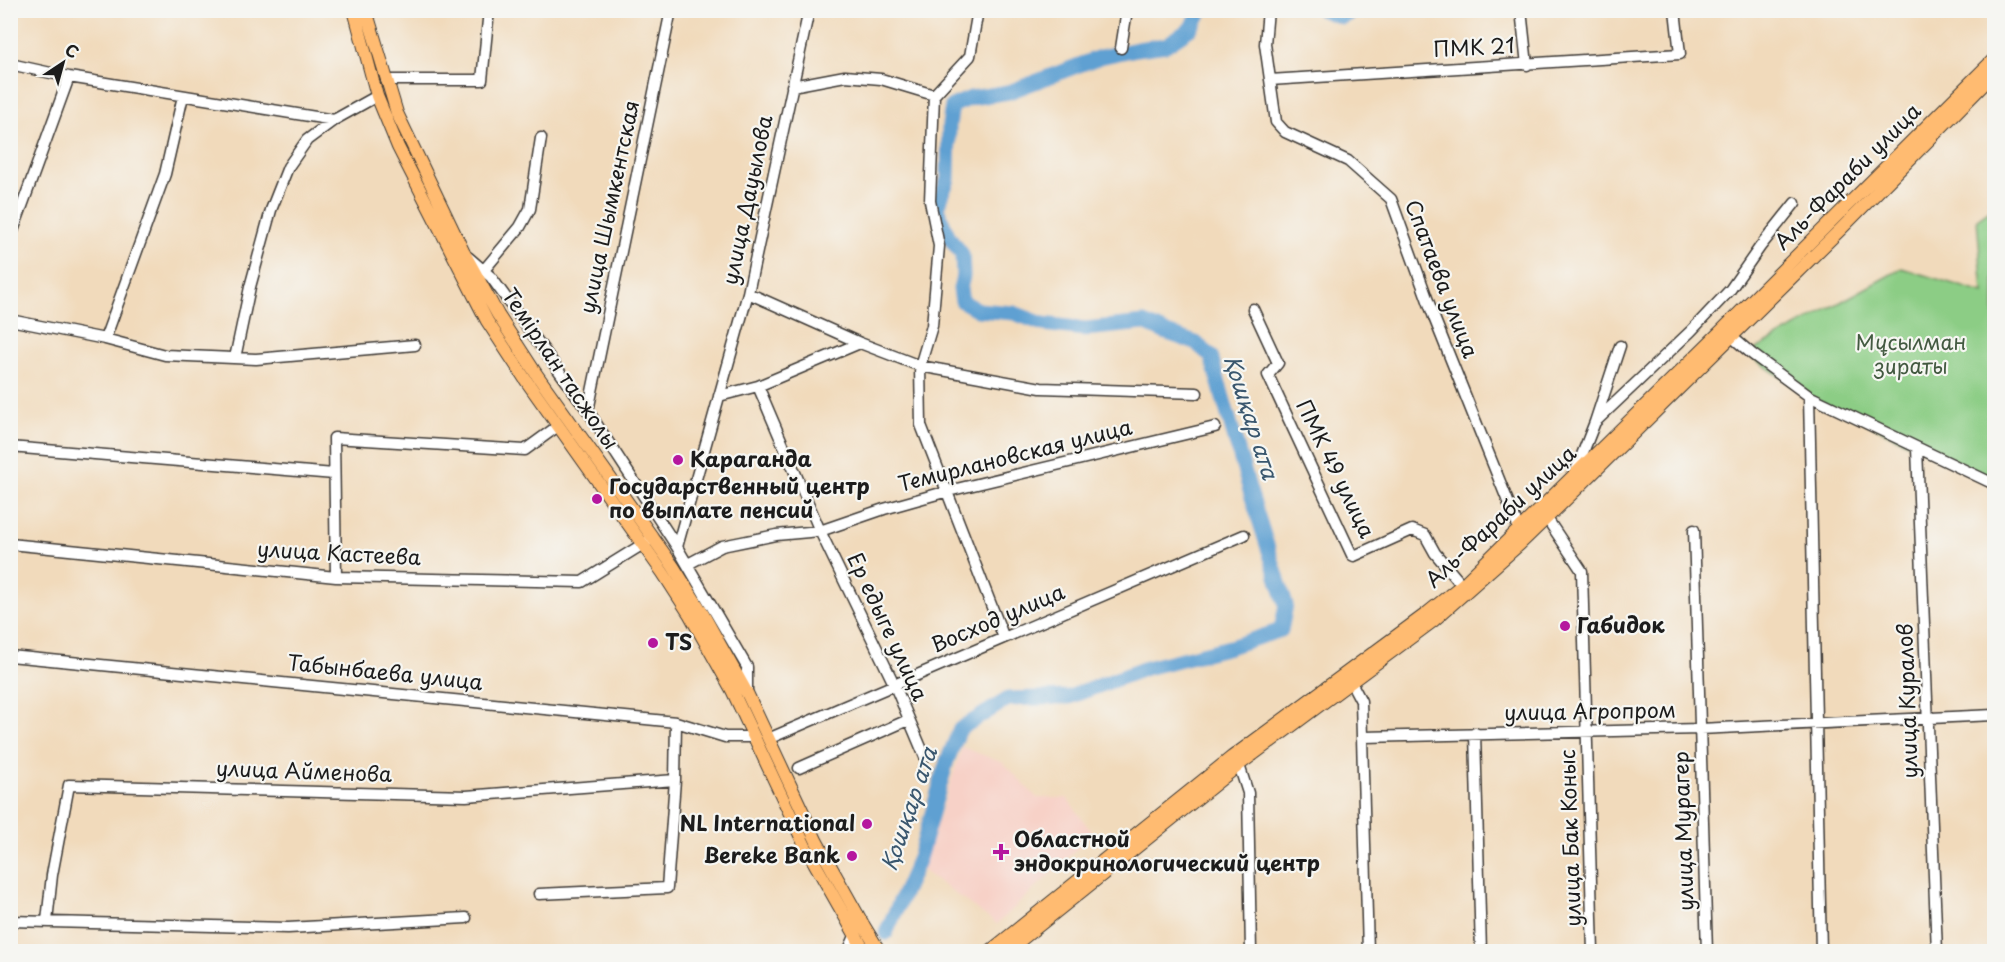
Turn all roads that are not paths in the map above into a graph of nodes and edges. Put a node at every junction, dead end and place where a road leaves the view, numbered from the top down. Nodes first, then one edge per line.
1 (354, 10) edge
2 (366, 10) edge
3 (489, 10) edge
4 (672, 10) edge
5 (809, 10) edge
6 (978, 10) edge
7 (1127, 10) edge
8 (1269, 10) edge
9 (1521, 10) edge
10 (1675, 10) edge
11 (1121, 48) dead end
12 (1995, 58) edge
13 (10, 63) edge
14 (1527, 65) junction
15 (1995, 74) edge
16 (69, 77) junction
17 (386, 80) junction
18 (1270, 80) junction
19 (792, 86) junction
20 (934, 95) junction
21 (183, 96) junction
22 (378, 96) junction
23 (334, 120) junction
24 (541, 138) dead end
25 (1795, 203) dead end
26 (10, 239) edge
27 (464, 253) junction
28 (484, 270) junction
29 (748, 293) junction
30 (1253, 309) dead end
31 (10, 320) edge
32 (1727, 333) junction
33 (105, 339) junction
34 (860, 343) junction
35 (415, 345) dead end
36 (1620, 346) dead end
37 (235, 358) junction
38 (920, 366) junction
39 (758, 386) junction
40 (1197, 393) dead end
41 (719, 396) junction
42 (1809, 396) junction
43 (588, 411) junction
44 (1595, 422) junction
45 (558, 426) junction
46 (1215, 427) dead end
47 (10, 447) edge
48 (1917, 448) junction
49 (334, 474) junction
50 (1574, 475) junction
51 (1995, 484) edge
52 (948, 492) junction
53 (1546, 517) junction
54 (1694, 530) dead end
55 (820, 531) junction
56 (1523, 534) junction
57 (1244, 535) dead end
58 (647, 541) junction
59 (10, 544) edge
60 (677, 547) junction
61 (687, 564) junction
62 (336, 577) junction
63 (1462, 585) junction
64 (1004, 638) junction
65 (10, 656) edge
66 (1351, 682) junction
67 (895, 686) junction
68 (747, 695) junction
69 (1995, 715) edge
70 (1928, 718) junction
71 (908, 720) junction
72 (676, 722) junction
73 (1816, 723) junction
74 (1700, 729) junction
75 (1587, 731) junction
76 (1474, 734) junction
77 (753, 737) junction
78 (1364, 737) junction
79 (768, 739) junction
80 (925, 757) dead end
81 (1239, 765) junction
82 (799, 768) dead end
83 (675, 780) junction
84 (539, 894) dead end
85 (466, 918) dead end
86 (10, 921) edge
87 (47, 921) junction
88 (855, 936) junction
89 (848, 951) edge
90 (865, 951) edge
91 (880, 951) edge
92 (989, 951) edge
93 (1006, 951) edge
94 (1251, 951) edge
95 (1368, 951) edge
96 (1481, 951) edge
97 (1593, 951) edge
98 (1707, 951) edge
99 (1821, 951) edge
100 (1937, 951) edge

1 - 22 main road, Темірлан тасжолы
2 - 17 main road, Темірлан тасжолы
3 - 17 street
4 - 43 street, улица Шымкентская
5 - 19 street, улица Дауылова
6 - 20 street
7 - 11 street
8 - 18 street, Спатаева улица
9 - 14 street
10 - 14 street, ПМК 21
12 - 32 main road, Аль-Фараби улица
13 - 16 street
14 - 18 street, ПМК 21
15 - 32 main road, Аль-Фараби улица
16 - 21 street
16 - 26 street
17 - 27 main road, Темірлан тасжолы
18 - 56 street, Спатаева улица
19 - 20 street
19 - 29 street, улица Дауылова
20 - 38 street
21 - 23 street
21 - 33 street
22 - 23 street
22 - 45 main road, Темірлан тасжолы
23 - 37 street
24 - 28 street
25 - 44 street
27 - 28 street
27 - 58 main road, Темірлан тасжолы
28 - 43 street
29 - 34 street
29 - 41 street, улица Дауылова
30 - 63 street, ПМК 49 улица
31 - 33 street
32 - 42 street
32 - 50 main road, Аль-Фараби улица
32 - 53 main road, Аль-Фараби улица
33 - 37 street
34 - 38 street
34 - 39 street
35 - 37 street
36 - 44 street
38 - 40 street
38 - 52 street
39 - 41 street
39 - 55 street, Ер едыге улица
41 - 60 street, улица Дауылова
42 - 48 street
42 - 73 street
43 - 60 street
44 - 50 street
45 - 49 street
45 - 58 main road, Темірлан тасжолы
46 - 52 street, Темирлановская улица
47 - 49 street
48 - 51 street
48 - 70 street, улица Куралов
49 - 62 street
50 - 56 main road, Аль-Фараби улица
52 - 55 street, Темирлановская улица
52 - 64 street
53 - 56 main road, Аль-Фараби улица
53 - 75 street, улица Бак Коныс
54 - 74 street, улица Мурагер
55 - 61 street, Темирлановская улица
55 - 67 street, Ер едыге улица
56 - 63 main road, Аль-Фараби улица
56 - 66 main road, Аль-Фараби улица
57 - 64 street, Восход улица
58 - 62 street, улица Кастеева
58 - 68 main road, Темірлан тасжолы
58 - 77 main road, Темірлан тасжолы
59 - 62 street, улица Кастеева
60 - 61 street
61 - 68 street
63 - 92 main road, Аль-Фараби улица
64 - 67 street, Восход улица
65 - 72 street, Табынбаева улица
66 - 78 street
66 - 81 main road, Аль-Фараби улица
67 - 71 street, Ер едыге улица
67 - 79 street, Восход улица
68 - 79 main road, Темірлан тасжолы
69 - 70 street, улица Агропром
70 - 73 street, улица Агропром
70 - 100 street, улица Куралов
71 - 80 street, Ер едыге улица
71 - 82 street
72 - 77 street, Табынбаева улица
72 - 83 street
73 - 74 street, улица Агропром
73 - 99 street
74 - 75 street, улица Агропром
74 - 98 street, улица Мурагер
75 - 76 street, улица Агропром
75 - 97 street, улица Бак Коныс
76 - 78 street, улица Агропром
76 - 96 street
77 - 88 main road, Темірлан тасжолы
78 - 95 street
79 - 91 main road, Темірлан тасжолы
81 - 93 main road, Аль-Фараби улица
81 - 94 street
83 - 84 street
83 - 87 street, улица Айменова
85 - 87 street
86 - 87 street
88 - 89 street
88 - 90 main road, Темірлан тасжолы

